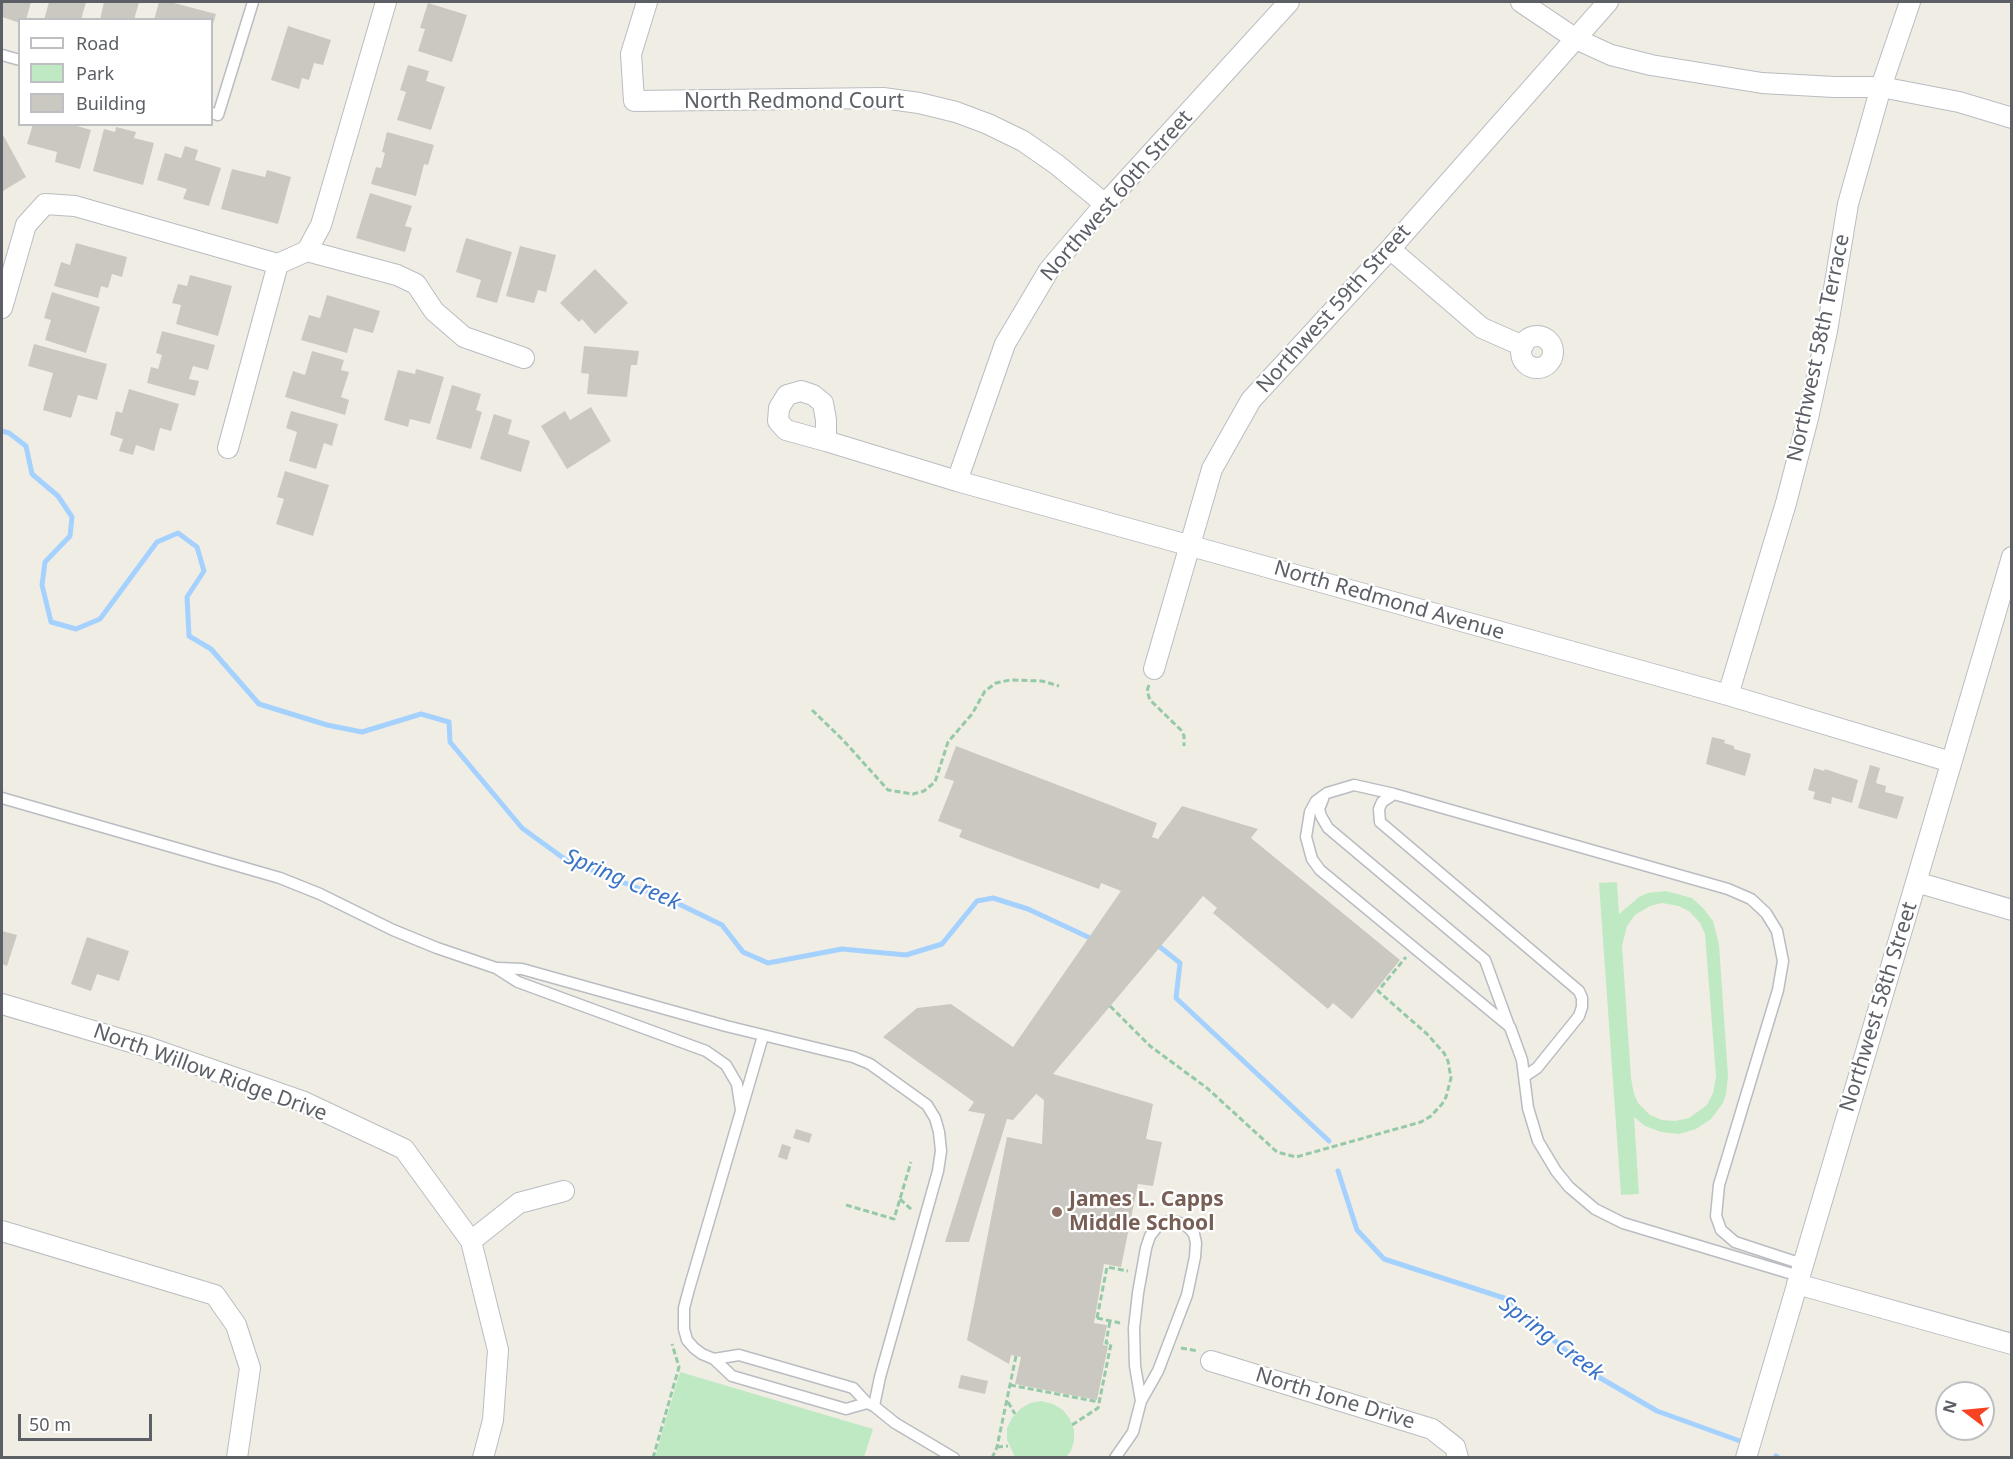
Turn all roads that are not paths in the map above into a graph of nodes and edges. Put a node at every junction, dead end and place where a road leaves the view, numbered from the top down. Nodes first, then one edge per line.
1 (253, 2) edge
2 (386, 2) edge
3 (647, 2) edge
4 (1289, 2) edge
5 (1521, 2) edge
6 (1608, 2) edge
7 (1910, 2) edge
8 (1576, 39) junction
9 (2, 55) edge
10 (18, 59) edge
11 (1881, 87) junction
12 (213, 113) edge
13 (2012, 118) edge
14 (1105, 204) junction
15 (1390, 249) junction
16 (307, 251) junction
17 (278, 264) junction
18 (2, 308) edge
19 (1522, 346) dead end
20 (524, 358) dead end
21 (826, 441) dead end
22 (228, 448) dead end
23 (957, 481) junction
24 (1189, 545) junction
25 (2012, 556) edge
26 (1154, 669) road end
27 (1728, 695) junction
28 (1951, 762) junction
29 (1327, 793) junction
30 (1394, 794) junction
31 (2, 798) edge
32 (1916, 882) junction
33 (2012, 910) edge
34 (496, 968) junction
35 (2, 1004) edge
36 (1510, 1027) junction
37 (763, 1036) junction
38 (1525, 1076) junction
39 (741, 1110) junction
40 (564, 1191) dead end
41 (2, 1231) edge
42 (471, 1241) junction
43 (1800, 1275) junction
44 (2012, 1344) edge
45 (714, 1359) junction
46 (1211, 1361) dead end
47 (1141, 1401) junction
48 (870, 1405) junction
49 (1456, 1452) edge
50 (237, 1458) edge
51 (483, 1458) edge
52 (954, 1458) edge
53 (1115, 1458) edge
54 (1746, 1458) edge

1 - 12 lane
2 - 16 street
3 - 14 street, North Redmond Court
4 - 14 street, Northwest 60th Street
5 - 8 street
6 - 8 street, Northwest 59th Street
7 - 11 street, Northwest 58th Terrace
8 - 11 street
8 - 15 street, Northwest 59th Street
9 - 10 lane
11 - 13 street
11 - 27 street, Northwest 58th Terrace
14 - 23 street, Northwest 60th Street
15 - 19 street
15 - 24 street, Northwest 59th Street
16 - 17 street
16 - 20 street
17 - 18 street
17 - 22 street
21 - 23 street, North Redmond Avenue
23 - 24 street, North Redmond Avenue
24 - 26 street, Northwest 59th Street
24 - 27 street, North Redmond Avenue
25 - 28 street, Northwest 58th Street
27 - 28 street, North Redmond Avenue
28 - 32 street, Northwest 58th Street
29 - 30 lane
29 - 36 lane
29 - 36 lane
30 - 38 lane
30 - 43 lane
31 - 34 lane
32 - 33 street
32 - 43 street, Northwest 58th Street
34 - 37 lane
34 - 39 lane
35 - 42 street, North Willow Ridge Drive
36 - 38 lane
37 - 39 lane
37 - 48 lane
38 - 43 lane
39 - 45 lane
40 - 42 street
41 - 50 street
42 - 51 street, North Willow Ridge Drive
43 - 44 street
43 - 54 street, Northwest 58th Street
45 - 48 lane
45 - 48 lane
46 - 49 street, North Ione Drive
47 - 47 lane
47 - 53 lane
48 - 52 lane

